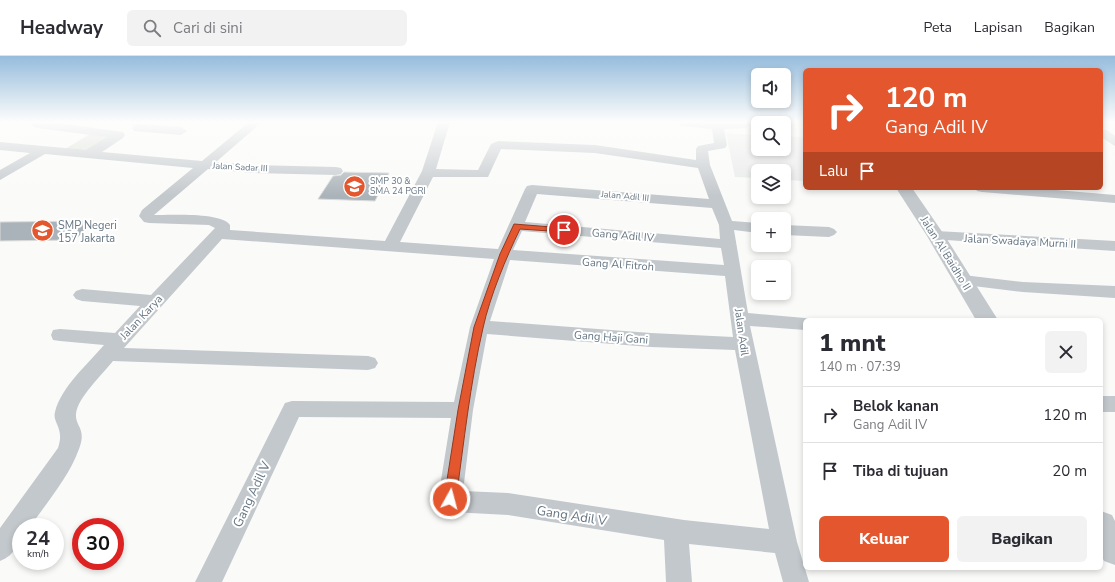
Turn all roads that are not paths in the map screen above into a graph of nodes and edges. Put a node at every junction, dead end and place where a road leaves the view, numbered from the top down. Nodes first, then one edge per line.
1 (6, 147) edge
2 (101, 147) edge
3 (227, 147) edge
4 (439, 147) edge
5 (496, 147) edge
6 (536, 147) edge
7 (714, 147) edge
8 (43, 150) junction
9 (89, 154) junction
10 (206, 165) junction
11 (703, 165) junction
12 (336, 171) dead end
13 (429, 173) junction
14 (0, 176) edge
15 (532, 189) joint
16 (905, 190) edge
17 (1006, 190) edge
18 (1115, 199) edge
19 (718, 204) junction
20 (726, 225) junction
21 (517, 226) junction
22 (751, 227) edge
23 (791, 230) edge
24 (828, 232) dead end
25 (218, 234) junction
26 (936, 236) junction
27 (730, 244) junction
28 (390, 246) junction
29 (1109, 246) edge
30 (504, 254) junction
31 (733, 271) junction
32 (963, 280) junction
33 (1115, 292) edge
34 (82, 295) dead end
35 (155, 302) junction
36 (985, 318) edge
37 (740, 319) junction
38 (803, 324) edge
39 (478, 327) junction
40 (60, 334) dead end
41 (743, 344) junction
42 (113, 347) junction
43 (368, 363) dead end
44 (1103, 404) edge
45 (1115, 404) edge
46 (463, 410) junction
47 (1103, 528) edge
48 (676, 531) junction
49 (784, 542) junction
50 (0, 549) edge
51 (1115, 550) edge
52 (208, 582) edge
53 (679, 582) edge
54 (796, 582) edge

1 - 8 street, Jalan Sadar III
2 - 9 street
3 - 10 street
4 - 13 street
5 - 13 street
6 - 11 street
7 - 11 street
8 - 9 street, Jalan Sadar III
8 - 14 street
9 - 10 street, Jalan Sadar III
10 - 12 street, Jalan Sadar III
10 - 25 street
11 - 19 street, Jalan Adil
13 - 28 street
15 - 19 street, Jalan Adil III
15 - 21 street, Gang Adil V
16 - 26 street, Jalan Al Baidho II
17 - 18 street
19 - 20 street, Jalan Adil
20 - 22 street
20 - 27 street, Jalan Adil
21 - 27 street, Gang Adil IV
21 - 30 street, Gang Adil V
23 - 24 street
25 - 28 street, Gang Al Fitroh
25 - 35 street, Jalan Karya
26 - 29 street, Jalan Swadaya Murni II
26 - 32 street, Jalan Al Baidho II
27 - 31 street, Jalan Adil
28 - 30 street, Gang Al Fitroh
30 - 31 street, Gang Al Fitroh
30 - 39 street, Gang Adil V
31 - 37 street, Jalan Adil
32 - 33 street
32 - 36 street, Jalan Al Baidho II
34 - 35 street
35 - 42 street, Jalan Karya
37 - 38 street
37 - 41 street, Jalan Adil
39 - 41 street, Gang Haji Gani
39 - 46 street, Gang Adil V
40 - 42 street
41 - 49 street, Jalan Adil
42 - 43 street
42 - 50 street, Jalan Karya
44 - 45 street
46 - 48 street, Gang Adil V
46 - 52 street, Gang Adil V
47 - 51 street
48 - 49 street, Gang Adil V
48 - 53 street
49 - 54 street, Jalan Adil

